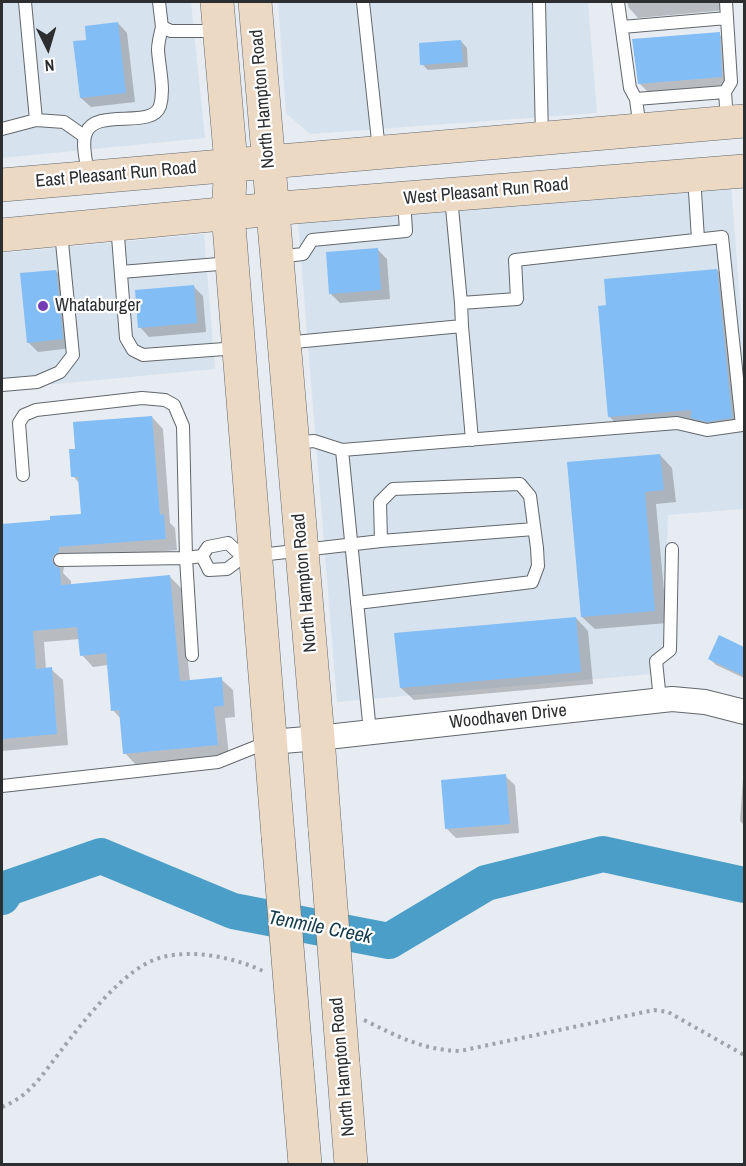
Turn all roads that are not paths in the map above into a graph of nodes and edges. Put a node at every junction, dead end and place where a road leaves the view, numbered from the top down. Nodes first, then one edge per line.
1 (25, 2) edge
2 (159, 2) edge
3 (255, 2) edge
4 (363, 2) edge
5 (539, 2) edge
6 (618, 2) edge
7 (726, 2) edge
8 (219, 16) edge
9 (727, 18) junction
10 (162, 27) junction
11 (622, 27) junction
12 (732, 112) edge
13 (638, 114) junction
14 (36, 120) junction
15 (2, 129) edge
16 (84, 136) junction
17 (543, 138) junction
18 (379, 151) junction
19 (269, 161) junction
20 (231, 164) junction
21 (744, 171) edge
22 (694, 175) junction
23 (88, 177) junction
24 (6, 182) edge
25 (450, 194) junction
26 (404, 198) junction
27 (272, 209) junction
28 (228, 213) junction
29 (117, 224) junction
30 (61, 229) junction
31 (2, 235) edge
32 (698, 239) junction
33 (276, 257) junction
34 (232, 263) junction
35 (121, 272) junction
36 (461, 303) junction
37 (462, 326) junction
38 (284, 343) junction
39 (239, 348) junction
40 (2, 385) edge
41 (472, 440) junction
42 (292, 443) junction
43 (342, 450) junction
44 (23, 475) dead end
45 (534, 529) junction
46 (381, 541) junction
47 (352, 546) junction
48 (672, 549) dead end
49 (302, 551) junction
50 (202, 556) junction
51 (249, 557) junction
52 (186, 558) junction
53 (60, 560) dead end
54 (357, 603) junction
55 (192, 655) dead end
56 (660, 700) junction
57 (744, 712) edge
58 (370, 732) junction
59 (318, 738) junction
60 (271, 742) junction
61 (2, 786) edge
62 (305, 1164) edge
63 (351, 1164) edge

1 - 14 lane
2 - 10 lane
3 - 19 main road, North Hampton Road
4 - 18 lane
5 - 17 lane
6 - 11 lane
7 - 9 lane
8 - 10 lane
8 - 20 main road, North Hampton Road
9 - 11 lane
9 - 12 lane
10 - 16 lane
11 - 13 lane
12 - 13 main road
13 - 17 main road
14 - 15 lane
14 - 16 lane
16 - 23 lane
17 - 18 main road
18 - 19 main road
19 - 20 main road
19 - 27 main road, North Hampton Road
20 - 23 main road, East Pleasant Run Road
20 - 28 main road, North Hampton Road
21 - 22 main road, West Pleasant Run Road
22 - 25 main road, West Pleasant Run Road
22 - 32 lane
23 - 24 main road, East Pleasant Run Road
25 - 26 main road, West Pleasant Run Road
25 - 36 lane
26 - 27 main road, West Pleasant Run Road
26 - 33 lane
27 - 28 main road, West Pleasant Run Road
27 - 33 main road, North Hampton Road
28 - 29 main road
28 - 34 main road, North Hampton Road
29 - 30 main road
29 - 35 lane
30 - 31 main road
30 - 40 lane
32 - 36 lane
32 - 41 lane
33 - 38 main road, North Hampton Road
34 - 35 lane
34 - 39 main road, North Hampton Road
35 - 39 lane
36 - 37 lane
37 - 38 lane
37 - 41 lane
38 - 42 main road, North Hampton Road
39 - 51 main road, North Hampton Road
41 - 43 lane
42 - 43 lane
42 - 49 main road, North Hampton Road
43 - 47 lane
44 - 52 lane
45 - 46 lane
45 - 46 lane
45 - 54 lane
46 - 47 lane
47 - 49 lane
47 - 54 lane
48 - 56 lane
49 - 51 lane
49 - 59 main road, North Hampton Road
50 - 51 lane
50 - 51 lane
50 - 52 lane
51 - 60 main road, North Hampton Road
52 - 53 lane
52 - 55 lane
54 - 58 lane
56 - 57 street, Woodhaven Drive
56 - 58 street, Woodhaven Drive
58 - 59 street, Woodhaven Drive
59 - 60 street, Woodhaven Drive
59 - 63 main road, North Hampton Road, bridge
60 - 61 lane
60 - 62 main road, North Hampton Road, bridge

